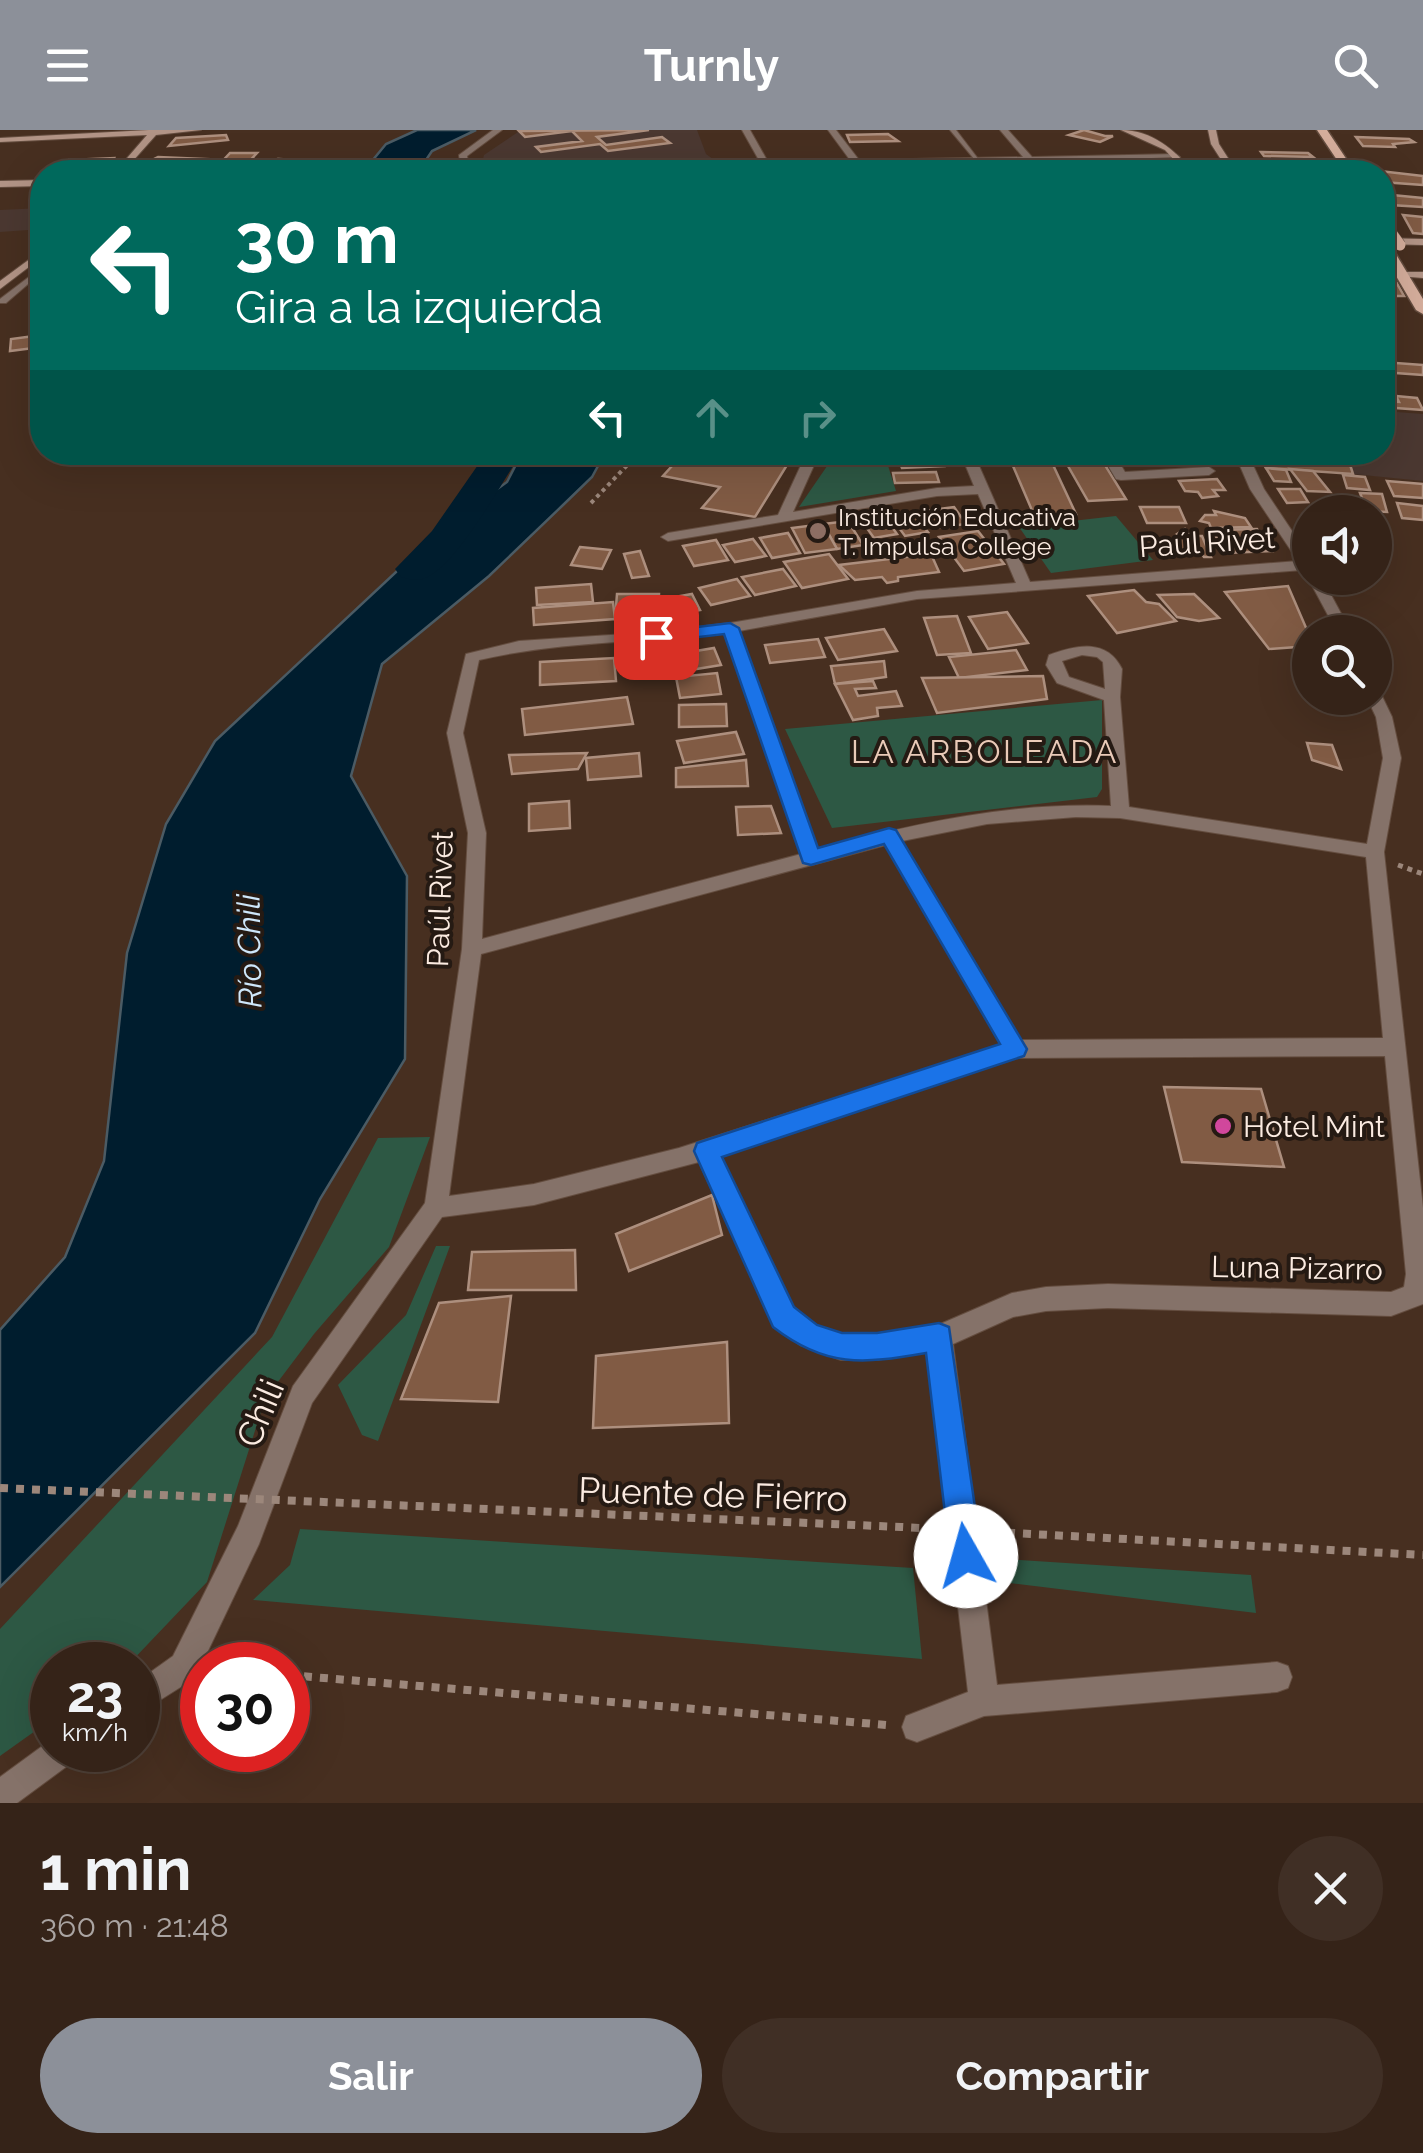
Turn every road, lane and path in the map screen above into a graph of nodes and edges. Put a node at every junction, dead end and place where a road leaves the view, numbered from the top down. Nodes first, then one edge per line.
1 (197, 130) edge
2 (498, 130) edge
3 (746, 130) edge
4 (832, 130) edge
5 (953, 130) edge
6 (1004, 130) edge
7 (1125, 130) edge
8 (1212, 130) edge
9 (1308, 130) edge
10 (1322, 130) edge
11 (154, 131) edge
12 (0, 140) edge
13 (1176, 157) junction
14 (1029, 158) junction
15 (977, 159) junction
16 (129, 160) edge
17 (464, 160) edge
18 (763, 160) edge
19 (854, 160) edge
20 (937, 160) edge
21 (1179, 160) edge
22 (1225, 160) edge
23 (1329, 160) edge
24 (1342, 160) edge
25 (30, 183) edge
26 (0, 184) edge
27 (1395, 239) edge
28 (1423, 242) edge
29 (1395, 245) edge
30 (1395, 255) edge
31 (30, 262) edge
32 (1402, 274) junction
33 (1422, 276) edge
34 (30, 278) edge
35 (0, 286) edge
36 (1, 301) edge
37 (1423, 310) edge
38 (628, 465) edge
39 (808, 465) edge
40 (971, 465) edge
41 (1114, 465) edge
42 (1246, 465) edge
43 (1208, 470) dead end
44 (981, 490) junction
45 (591, 503) dead end
46 (784, 516) junction
47 (668, 537) dead end
48 (1292, 542) edge
49 (1292, 572) edge
50 (1024, 586) junction
51 (730, 628) junction
52 (1112, 697) dead end
53 (1382, 715) edge
54 (1120, 812) junction
55 (889, 836) junction
56 (1376, 852) junction
57 (811, 858) junction
58 (472, 948) junction
59 (1397, 1047) junction
60 (1015, 1049) junction
61 (706, 1151) junction
62 (436, 1207) junction
63 (939, 1337) junction
64 (0, 1488) edge
65 (1423, 1555) edge
66 (1277, 1677) dead end
67 (310, 1678) edge
68 (160, 1683) edge
69 (984, 1702) junction
70 (917, 1727) joint
71 (33, 1772) edge
72 (0, 1796) edge

1 - 11 street
2 - 17 street
3 - 18 street
4 - 19 street
5 - 15 lane
6 - 14 street
7 - 13 street
8 - 22 street
9 - 23 main road
10 - 24 main road
11 - 12 street
11 - 16 street
13 - 14 street
13 - 21 street
14 - 15 street
15 - 20 street
25 - 26 street
27 - 28 street
29 - 33 main road
30 - 32 main road
31 - 35 street
32 - 33 street
32 - 37 main road
34 - 36 lane
38 - 45 path
39 - 46 street
40 - 44 street
41 - 43 street
42 - 48 street
44 - 46 street
44 - 50 street
46 - 47 street
49 - 50 street, Paúl Rivet
50 - 51 street, Paúl Rivet
51 - 57 street
51 - 58 street, Paúl Rivet
52 - 54 street
53 - 56 street, Luna Pizarro
54 - 55 street
54 - 56 street
55 - 57 street
55 - 60 street
56 - 59 street, Luna Pizarro
57 - 58 street
58 - 62 street, Paúl Rivet
59 - 60 street
59 - 63 street, Luna Pizarro
60 - 61 street
61 - 62 street
61 - 63 street
62 - 68 street, Chili
63 - 69 street
64 - 65 path, Puente de Fierro, bridge
66 - 69 street
67 - 70 path
69 - 70 street
71 - 72 street

